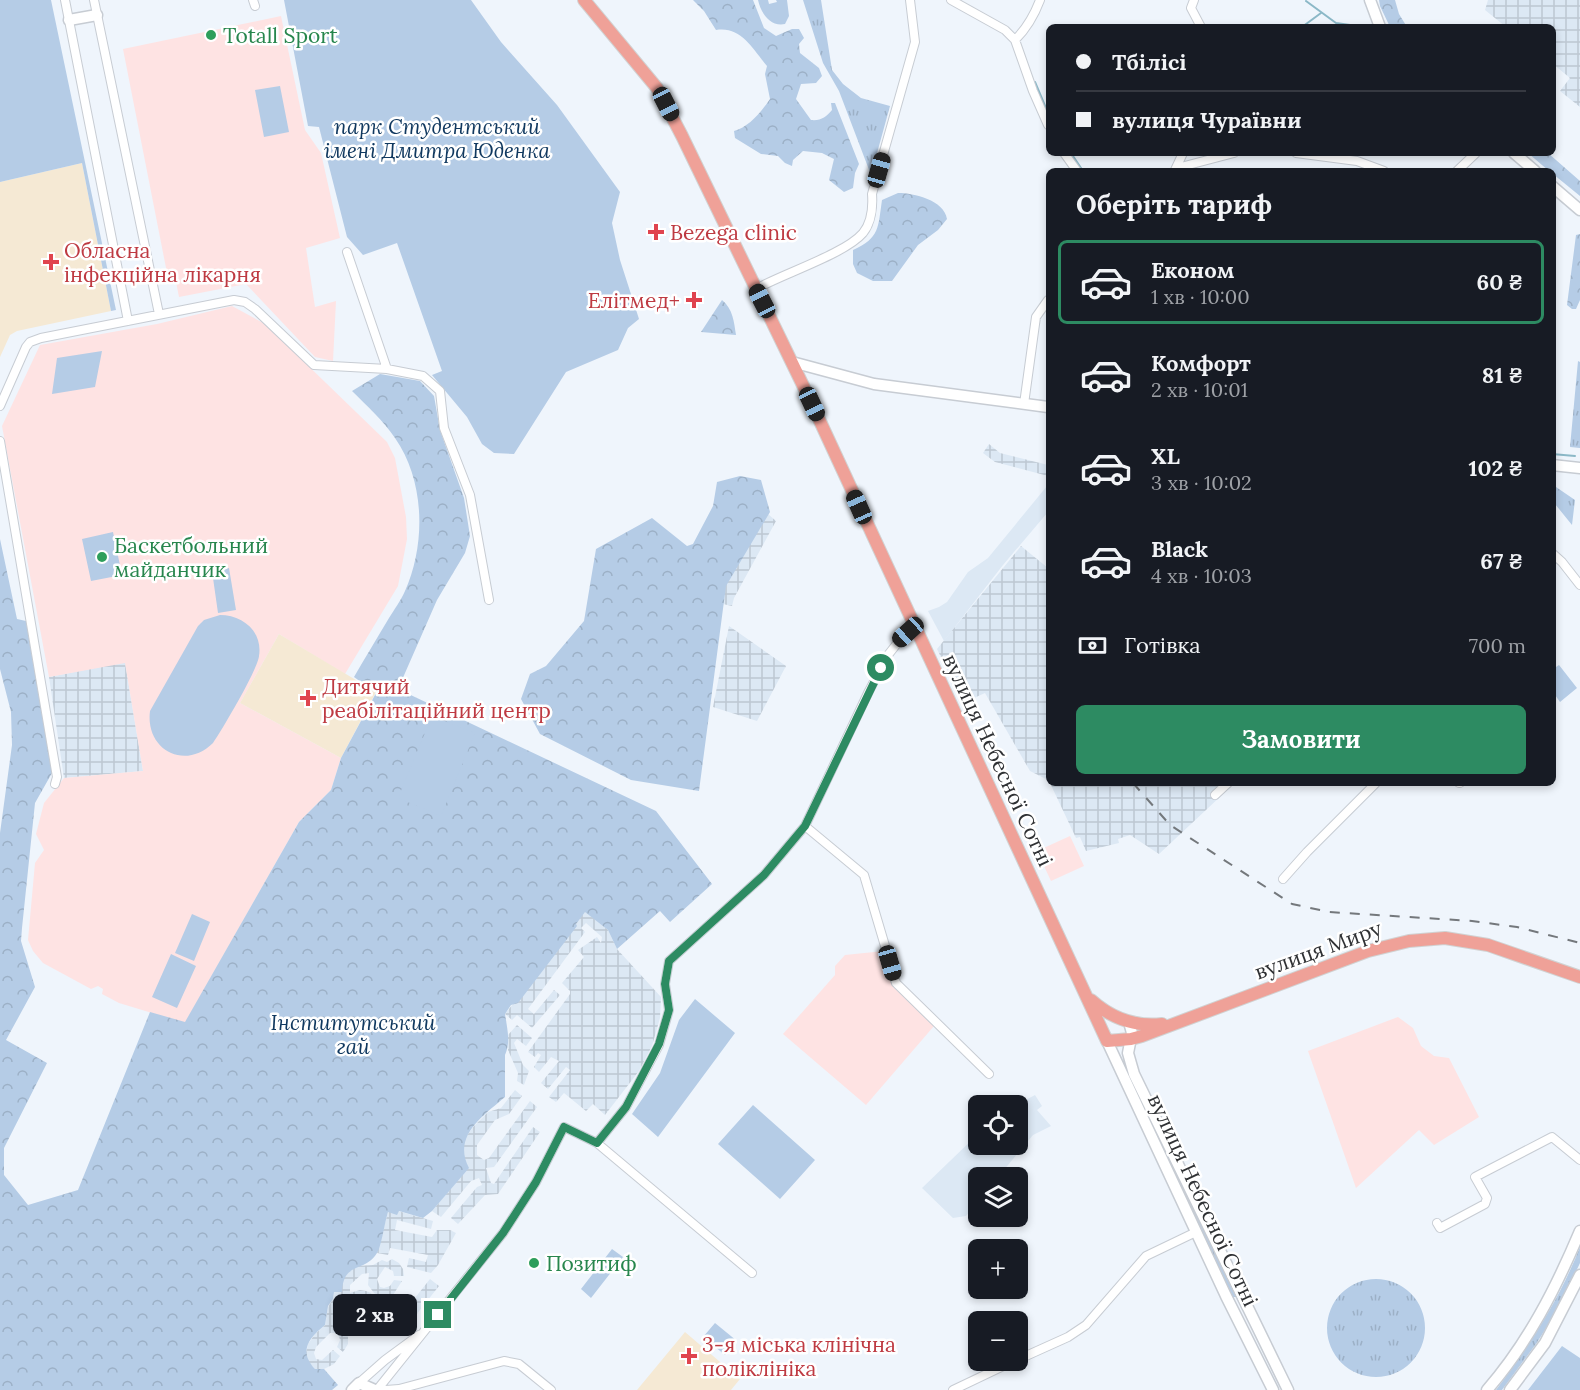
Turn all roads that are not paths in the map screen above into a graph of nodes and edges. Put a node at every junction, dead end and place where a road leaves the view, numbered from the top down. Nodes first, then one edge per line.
1 (65, 0) edge
2 (94, 0) edge
3 (584, 0) edge
4 (910, 0) edge
5 (951, 0) edge
6 (1040, 0) edge
7 (1194, 0) edge
8 (1370, 0) edge
9 (97, 15) junction
10 (69, 20) junction
11 (1199, 24) edge
12 (1379, 24) edge
13 (1015, 40) junction
14 (1046, 120) edge
15 (1223, 156) edge
16 (1319, 156) edge
17 (1473, 156) edge
18 (1518, 156) edge
19 (1180, 168) edge
20 (1376, 168) edge
21 (1460, 168) edge
22 (1532, 168) edge
23 (1556, 189) edge
24 (1580, 210) edge
25 (347, 252) dead end
26 (756, 289) junction
27 (1046, 303) edge
28 (159, 314) junction
29 (128, 321) junction
30 (792, 362) junction
31 (387, 369) junction
32 (1024, 404) junction
33 (0, 406) edge
34 (1046, 406) edge
35 (0, 441) edge
36 (1556, 465) edge
37 (1580, 468) edge
38 (1556, 557) edge
39 (1580, 585) edge
40 (489, 600) dead end
41 (916, 628) junction
42 (55, 784) dead end
43 (1225, 786) edge
44 (1373, 786) edge
45 (1215, 795) dead end
46 (805, 826) junction
47 (1283, 879) dead end
48 (1580, 977) edge
49 (1086, 996) junction
50 (1115, 1017) junction
51 (1098, 1022) junction
52 (1129, 1022) junction
53 (1175, 1023) junction
54 (1131, 1039) junction
55 (1107, 1041) junction
56 (989, 1074) dead end
57 (1134, 1086) junction
58 (597, 1143) junction
59 (1580, 1160) edge
60 (1437, 1223) dead end
61 (1196, 1232) junction
62 (1580, 1232) edge
63 (752, 1273) dead end
64 (1580, 1275) edge
65 (1244, 1299) junction
66 (1230, 1306) junction
67 (427, 1329) junction
68 (1028, 1355) edge
69 (994, 1371) edge
70 (356, 1386) edge
71 (376, 1390) edge
72 (386, 1390) edge
73 (551, 1390) edge
74 (953, 1390) edge
75 (1273, 1390) edge
76 (1288, 1390) edge
77 (1487, 1390) edge
78 (1510, 1390) edge

1 - 10 street
2 - 9 street
3 - 26 main road, вулиця Небесної Сотні
4 - 26 street
5 - 13 street
6 - 13 street
7 - 11 street
8 - 12 street
9 - 10 street
9 - 28 street
10 - 29 street
13 - 14 street
15 - 19 street
16 - 20 street
17 - 21 street
18 - 22 street
23 - 24 street
25 - 31 street
26 - 30 main road, вулиця Небесної Сотні
27 - 32 street
28 - 29 street
28 - 31 street
29 - 33 street
30 - 32 street
30 - 41 main road, вулиця Небесної Сотні
31 - 40 street
32 - 34 street
35 - 42 street
36 - 37 street
38 - 39 street
41 - 46 street
41 - 49 main road, вулиця Небесної Сотні
43 - 45 street
44 - 47 street
46 - 56 street
46 - 58 street
48 - 53 main road, вулиця Миру
49 - 50 main road, вулиця Миру
49 - 51 main road, вулиця Небесної Сотні
50 - 51 main road
50 - 52 main road, вулиця Миру
51 - 55 main road, вулиця Небесної Сотні
52 - 53 main road, вулиця Миру
52 - 54 street, вулиця Небесної Сотні
53 - 54 main road, вулиця Миру
54 - 55 main road, вулиця Миру
54 - 57 street, вулиця Небесної Сотні
55 - 57 street, вулиця Небесної Сотні
57 - 61 street, вулиця Небесної Сотні
57 - 65 street, вулиця Небесної Сотні
58 - 63 street
58 - 67 street
59 - 60 street
61 - 66 street, вулиця Небесної Сотні
61 - 68 street
62 - 77 street
64 - 78 street
65 - 66 street
65 - 76 street, вулиця Небесної Сотні
66 - 75 street, вулиця Небесної Сотні
67 - 70 street
67 - 71 street
69 - 74 street
70 - 71 street
72 - 73 street

